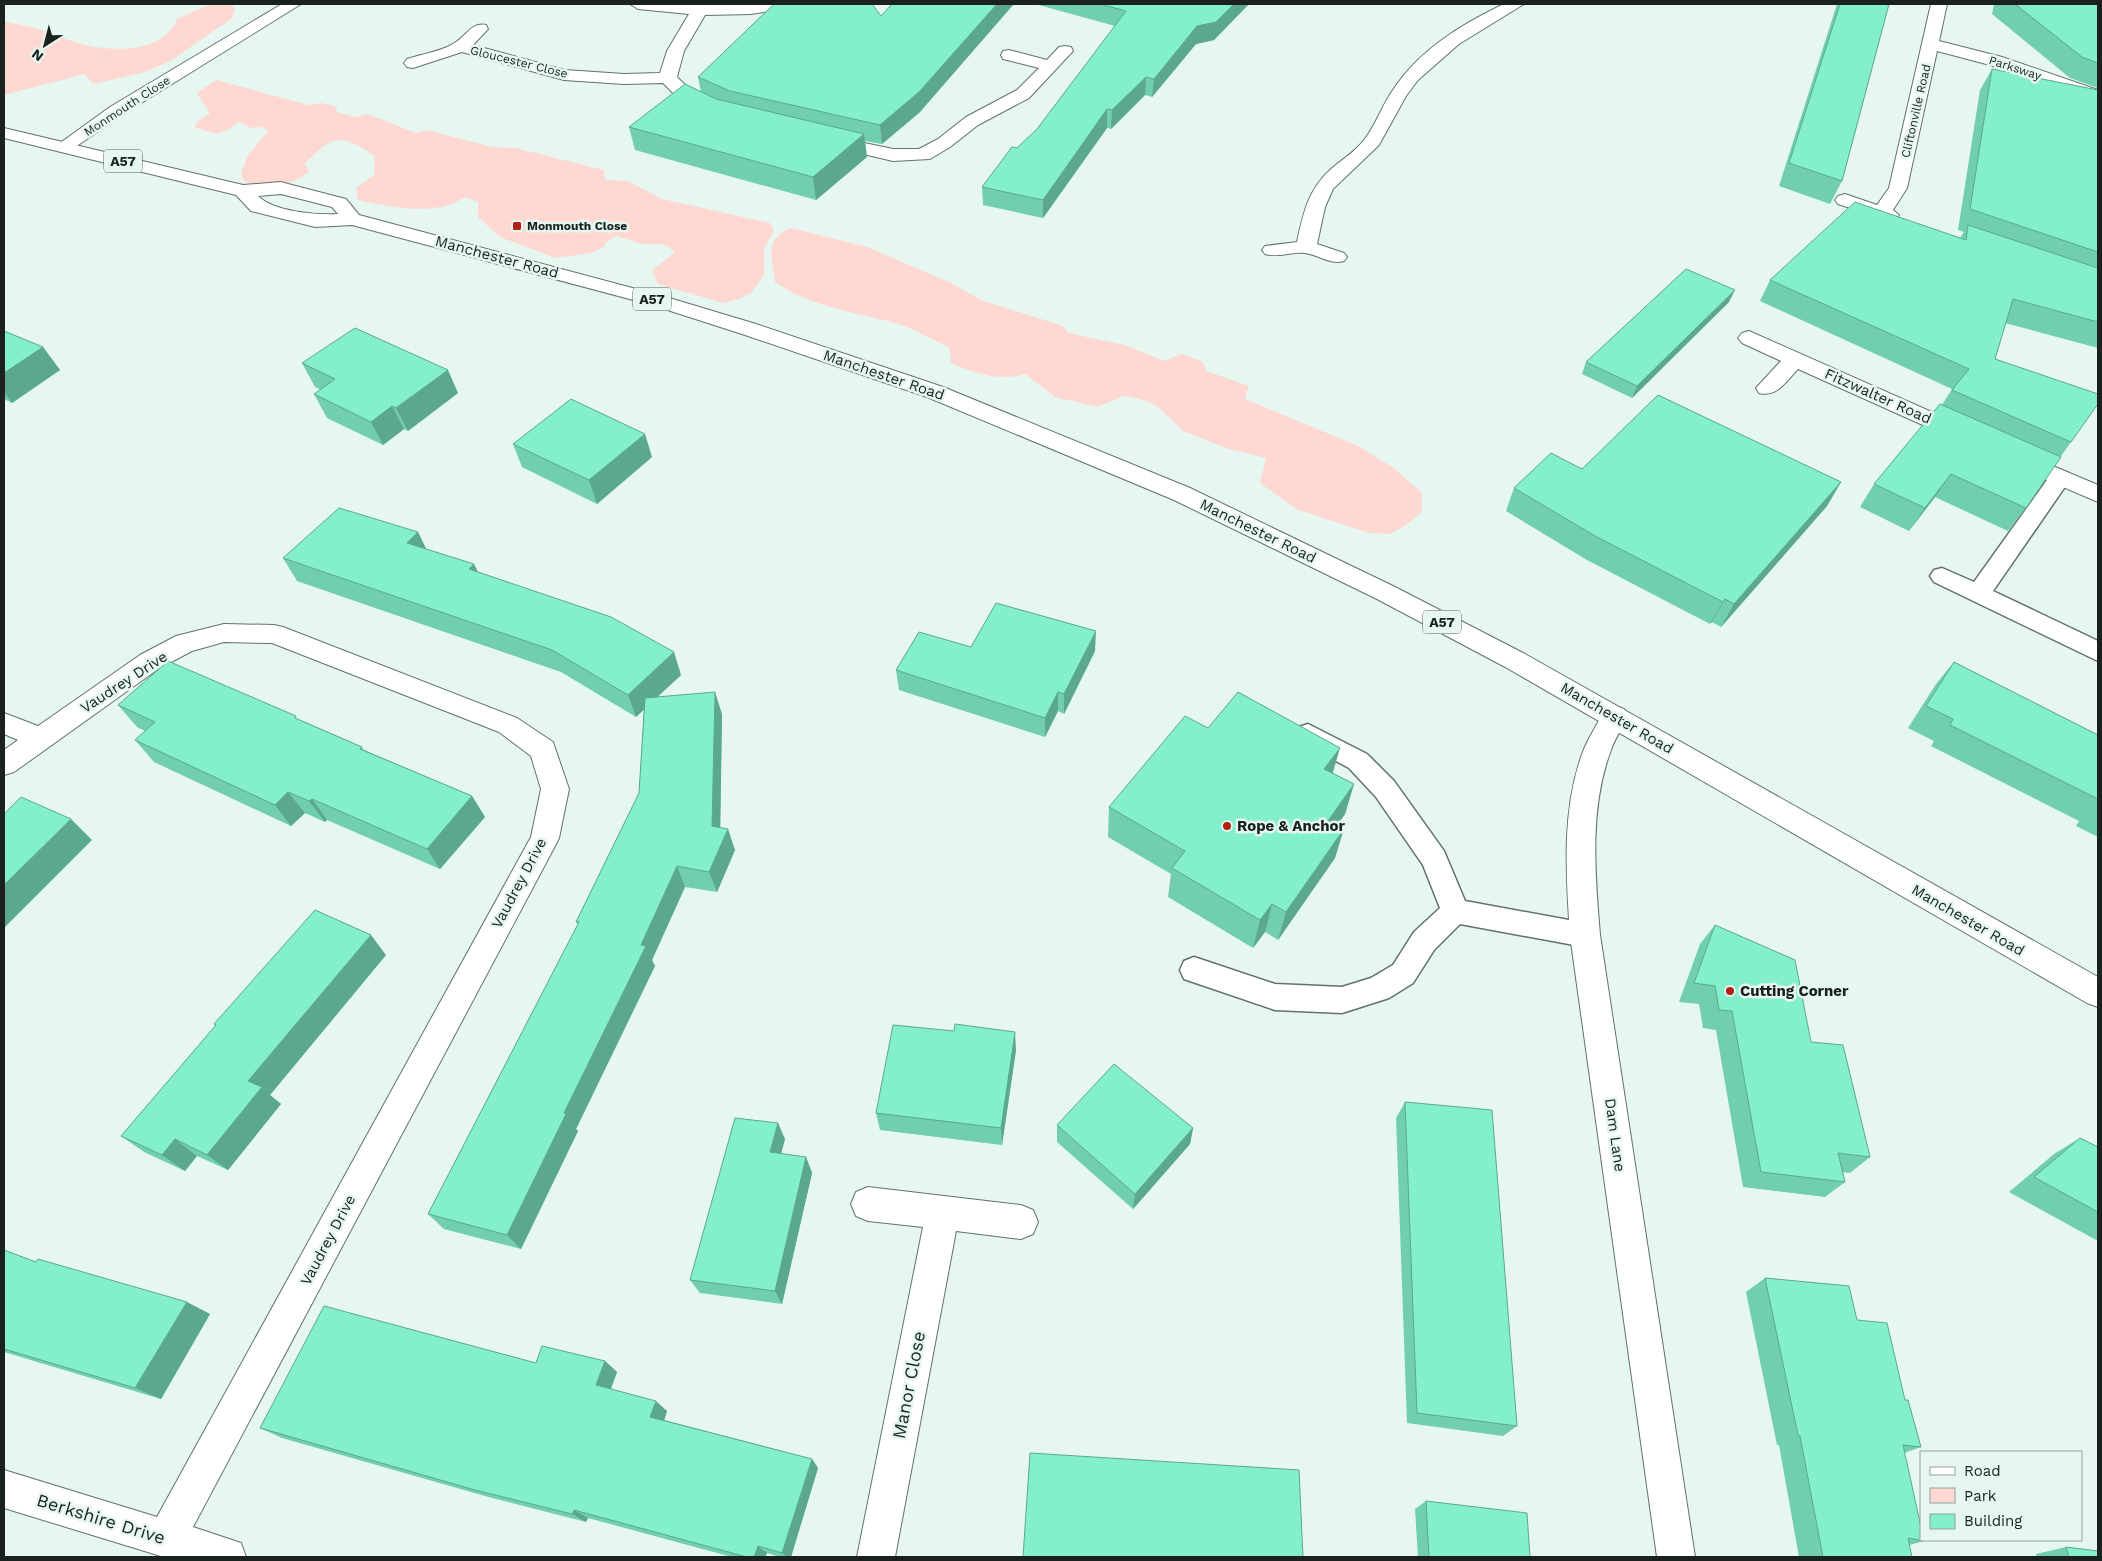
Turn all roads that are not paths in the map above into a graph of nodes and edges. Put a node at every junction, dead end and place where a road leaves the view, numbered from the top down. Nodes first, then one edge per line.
1 (293, 4) edge
2 (638, 4) edge
3 (788, 4) edge
4 (1516, 4) edge
5 (1939, 4) edge
6 (670, 6) edge
7 (699, 11) junction
8 (480, 30) dead end
9 (1930, 44) junction
10 (461, 47) junction
11 (1065, 52) dead end
12 (1008, 55) dead end
13 (413, 63) dead end
14 (1051, 66) junction
15 (668, 78) junction
16 (2098, 96) edge
17 (727, 116) edge
18 (4, 133) edge
19 (819, 138) edge
20 (65, 146) junction
21 (1845, 200) edge
22 (1881, 213) junction
23 (1909, 222) edge
24 (1306, 247) junction
25 (1272, 250) dead end
26 (1336, 257) dead end
27 (1749, 338) dead end
28 (1795, 359) junction
29 (1767, 388) dead end
30 (2060, 478) junction
31 (2098, 494) edge
32 (1942, 576) dead end
33 (1978, 594) junction
34 (2098, 652) edge
35 (1615, 716) junction
36 (4, 723) edge
37 (1288, 723) edge
38 (41, 738) junction
39 (4, 764) edge
40 (1455, 911) junction
41 (1586, 935) junction
42 (1194, 970) dead end
43 (2098, 994) edge
44 (868, 1204) dead end
45 (943, 1213) junction
46 (1022, 1222) dead end
47 (4, 1490) edge
48 (166, 1539) junction
49 (227, 1557) edge
50 (876, 1557) edge
51 (1676, 1557) edge

1 - 20 street, Monmouth Close
2 - 6 street
3 - 7 street
4 - 24 street
5 - 9 street, Cliftonville Road
6 - 7 street
7 - 15 street
8 - 10 street, Gloucester Close
9 - 16 street, Parksway
9 - 22 street, Cliftonville Road
10 - 13 street, Gloucester Close
10 - 15 street, Gloucester Close
11 - 14 street
12 - 14 street
14 - 19 street
15 - 17 street
18 - 20 street, Manchester Road / A57
20 - 35 street, Manchester Road / A57
21 - 22 street
22 - 23 street
24 - 25 street
24 - 26 street
27 - 28 street, Fitzwalter Road
28 - 29 street
28 - 30 street, Fitzwalter Road
30 - 31 street, Fitzwalter Road
30 - 33 lane
32 - 33 lane
33 - 34 lane
35 - 41 street, Dam Lane
35 - 43 street, Manchester Road / A57
36 - 38 street
37 - 40 lane
38 - 39 street, Vaudrey Drive
38 - 48 street, Vaudrey Drive
40 - 41 lane
40 - 42 lane
41 - 51 street, Dam Lane
44 - 45 street
45 - 46 street
45 - 50 street, Manor Close
47 - 48 street, Berkshire Drive
48 - 49 street, Berkshire Drive

